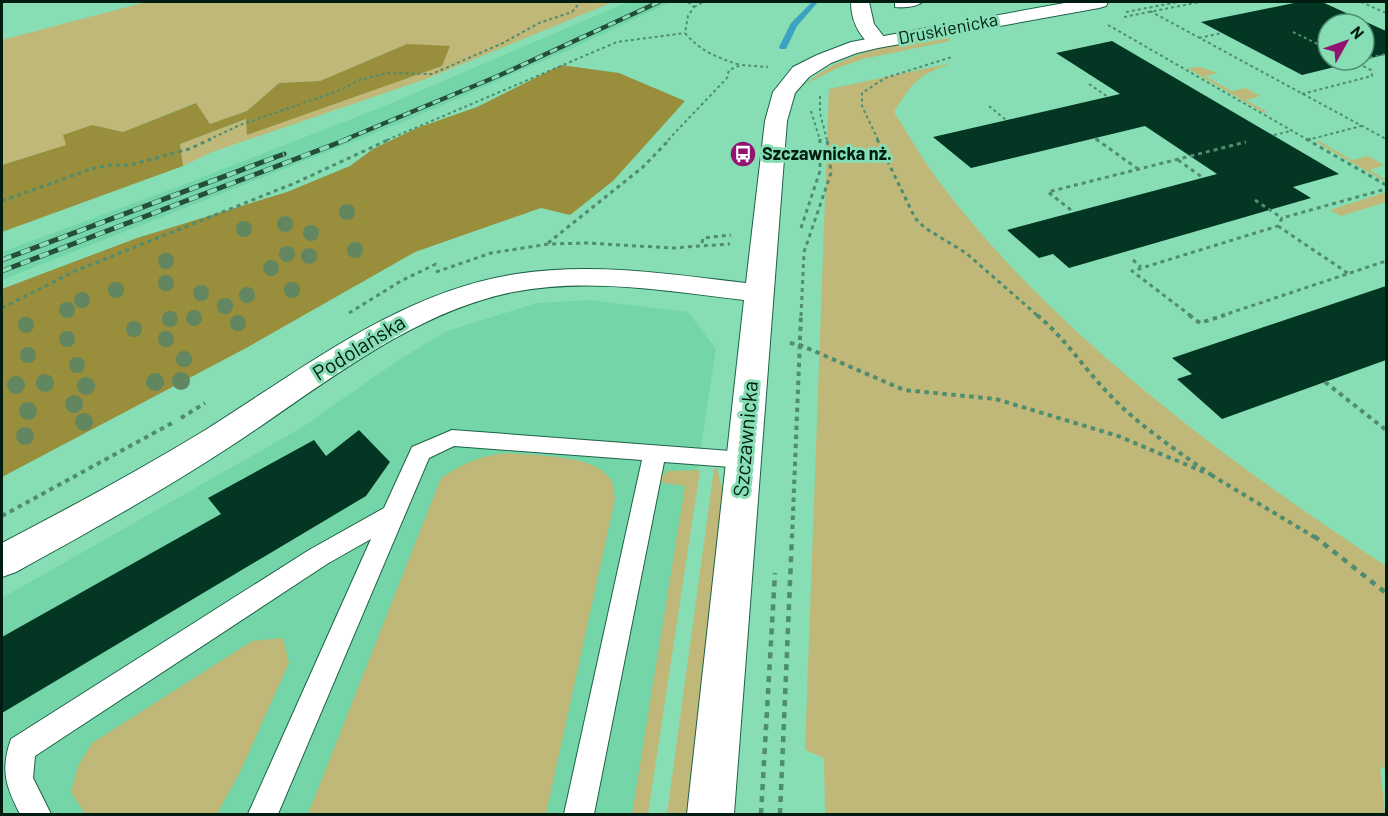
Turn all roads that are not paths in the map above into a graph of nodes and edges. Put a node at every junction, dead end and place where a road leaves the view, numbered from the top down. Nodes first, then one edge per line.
1 (860, 2) edge
2 (916, 2) edge
3 (1099, 2) edge
4 (899, 4) dead end
5 (878, 42) junction
6 (801, 72) joint
7 (759, 293) junction
8 (655, 453) junction
9 (744, 460) junction
10 (394, 514) junction
11 (2, 561) edge
12 (36, 814) edge
13 (262, 814) edge
14 (579, 814) edge
15 (711, 814) edge

1 - 5 street
2 - 4 lane
3 - 5 street, Druskienicka
5 - 6 street, Druskienicka
6 - 7 street, Szczawnicka
7 - 9 street, Szczawnicka
7 - 11 street, Podolańska
8 - 9 lane
8 - 10 lane
8 - 14 lane
9 - 15 street, Szczawnicka
10 - 12 lane
10 - 13 lane

